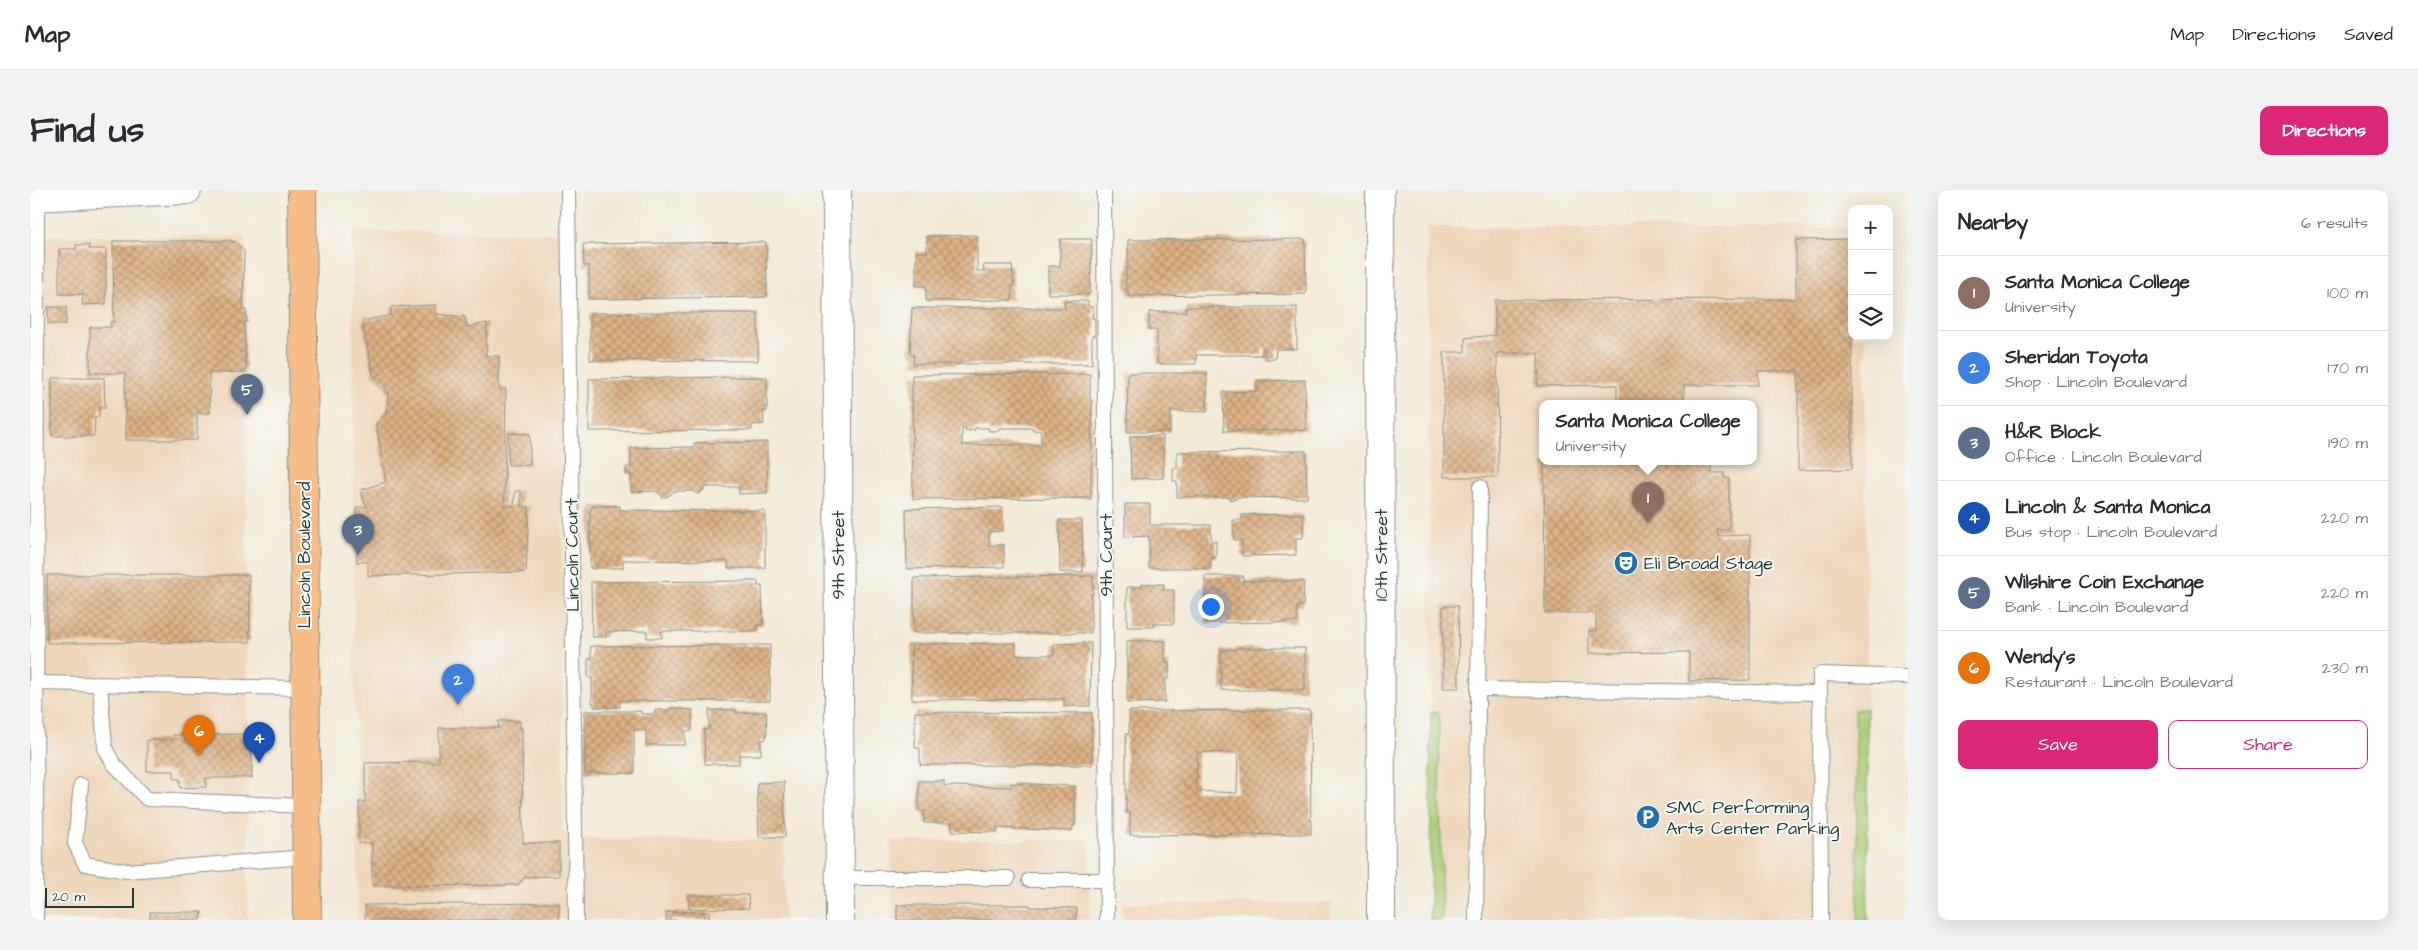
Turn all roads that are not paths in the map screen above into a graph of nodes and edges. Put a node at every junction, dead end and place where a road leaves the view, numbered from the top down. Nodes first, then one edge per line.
1 (187, 190) edge
2 (302, 190) edge
3 (568, 190) edge
4 (837, 190) edge
5 (1104, 190) edge
6 (1380, 190) edge
7 (35, 194) edge
8 (1480, 487) dead end
9 (1908, 677) edge
10 (36, 683) junction
11 (100, 684) junction
12 (306, 688) junction
13 (1478, 689) junction
14 (1820, 693) junction
15 (81, 785) dead end
16 (306, 806) junction
17 (307, 858) junction
18 (839, 878) junction
19 (1008, 878) dead end
20 (1029, 880) dead end
21 (1108, 880) junction
22 (36, 920) edge
23 (307, 920) edge
24 (576, 920) edge
25 (840, 920) edge
26 (1107, 920) edge
27 (1381, 920) edge
28 (1476, 920) edge
29 (1821, 920) edge

1 - 7 street
2 - 12 main road, Lincoln Boulevard
3 - 24 lane, Lincoln Court
4 - 18 street, 9th Street
5 - 21 lane, 9th Court
6 - 27 street, 10th Street
7 - 10 lane
8 - 13 lane
9 - 14 lane
10 - 11 lane
10 - 22 lane
11 - 12 lane
11 - 16 lane
12 - 16 main road, Lincoln Boulevard
13 - 14 lane
13 - 28 lane
14 - 29 lane
15 - 17 lane
16 - 17 main road, Lincoln Boulevard
17 - 23 main road, Lincoln Boulevard
18 - 19 lane
18 - 25 street, 9th Street
20 - 21 lane
21 - 26 lane, 9th Court

